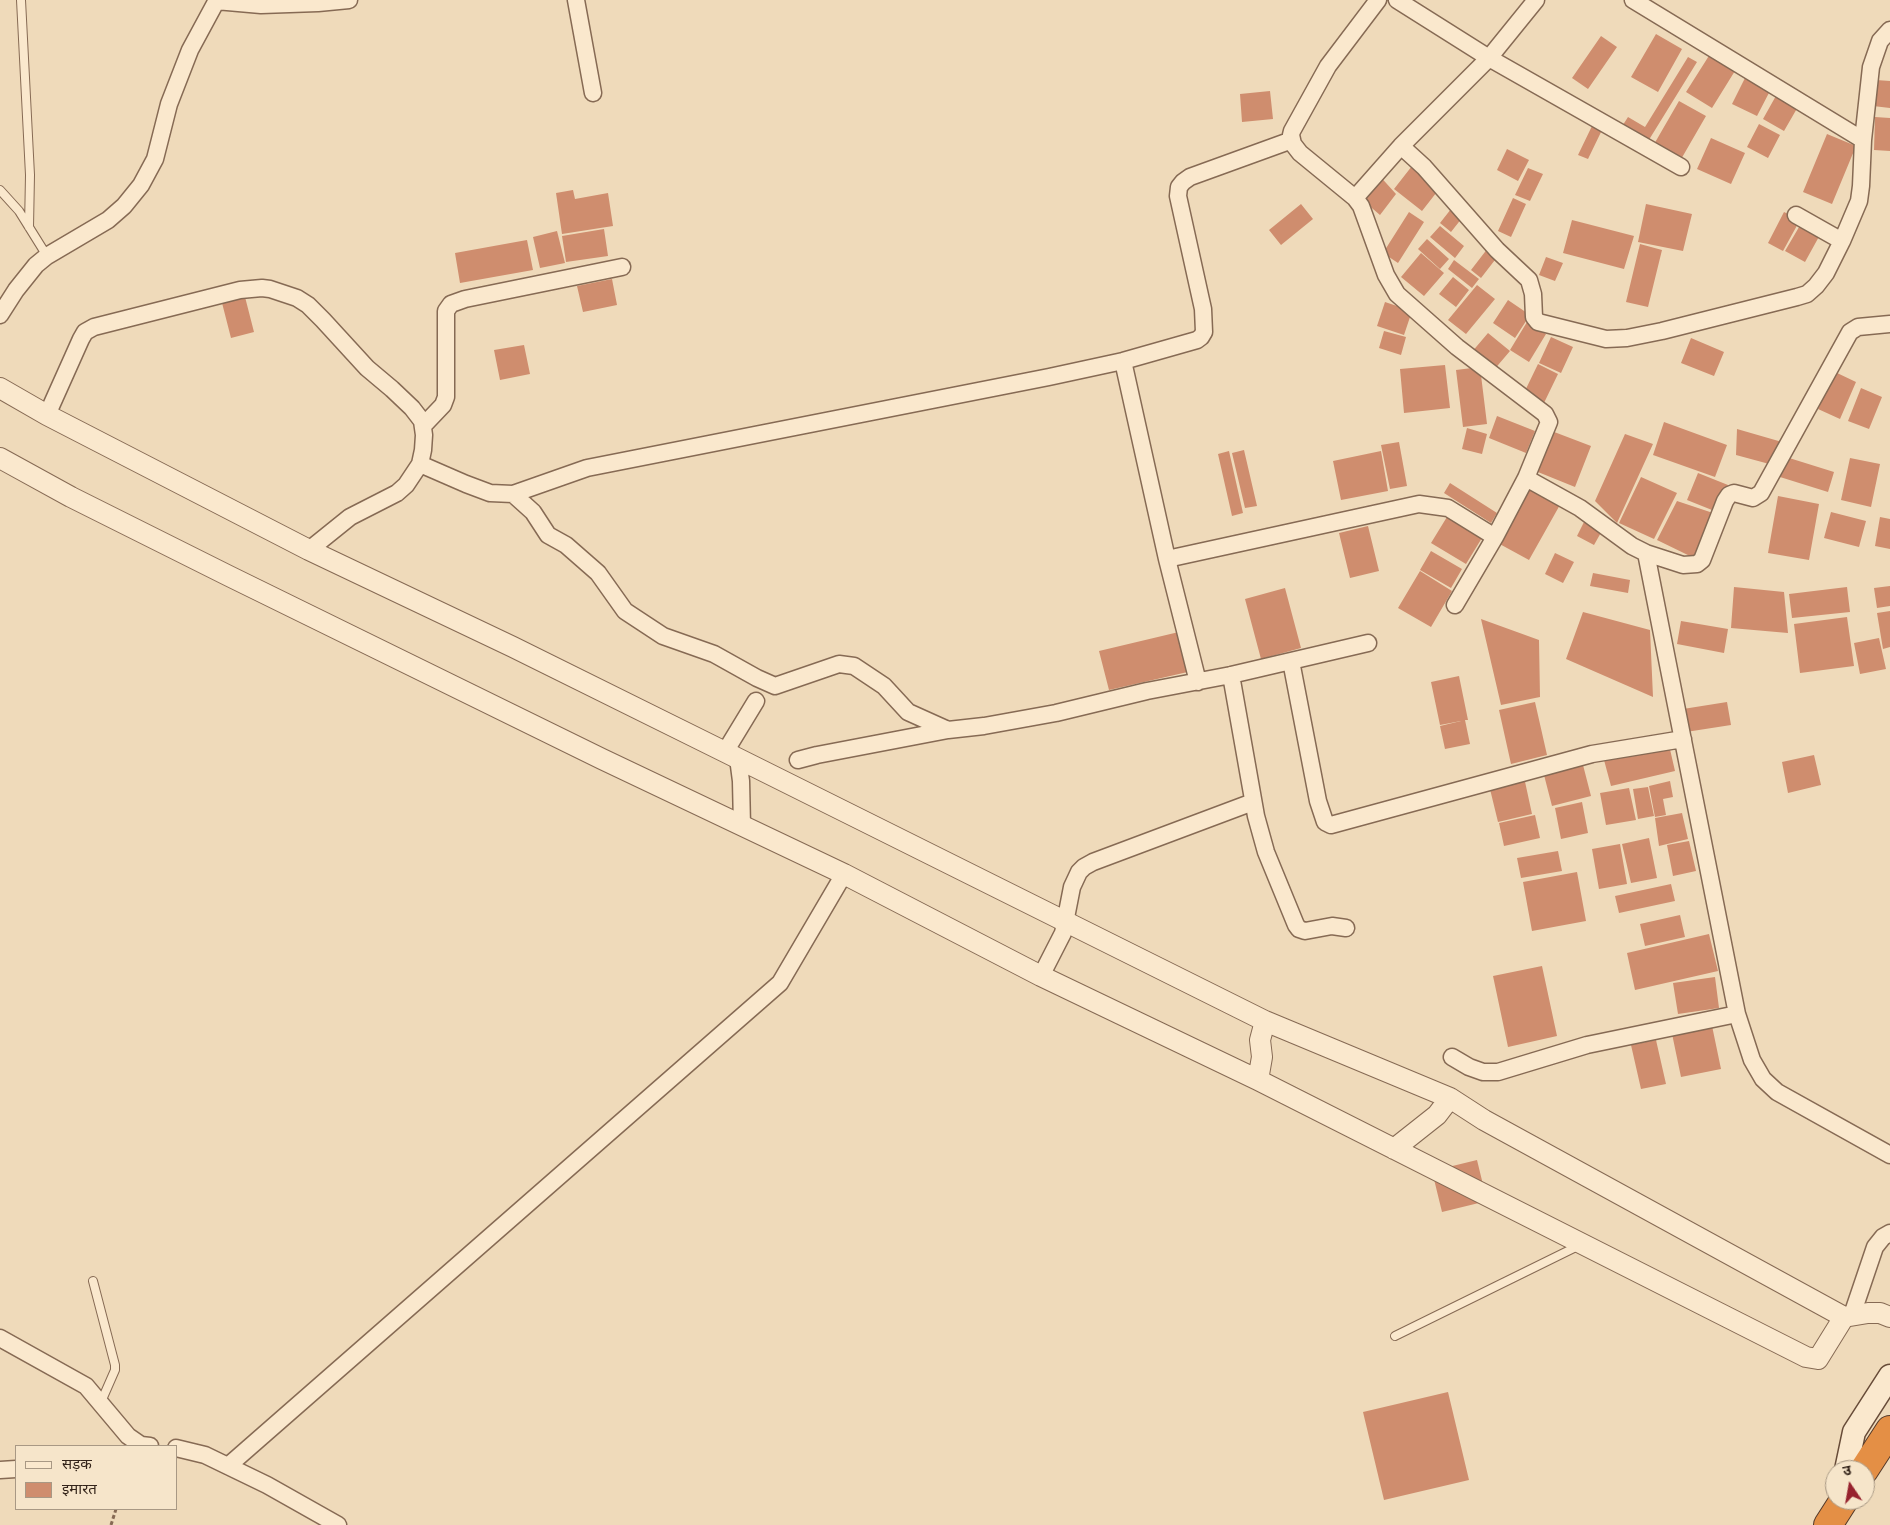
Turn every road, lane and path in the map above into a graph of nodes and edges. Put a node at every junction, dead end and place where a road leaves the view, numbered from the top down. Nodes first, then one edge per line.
1 (21, 0) edge
2 (216, 0) edge
3 (348, 0) edge
4 (576, 0) edge
5 (1378, 0) edge
6 (1397, 0) edge
7 (1536, 0) edge
8 (1633, 0) edge
9 (1890, 30) edge
10 (1489, 58) junction
11 (593, 93) dead end
12 (1292, 140) junction
13 (1863, 140) junction
14 (1400, 146) junction
15 (1681, 167) dead end
16 (0, 190) edge
17 (1355, 198) junction
18 (1796, 215) dead end
19 (29, 227) junction
20 (1842, 241) junction
21 (47, 256) junction
22 (622, 267) dead end
23 (0, 315) edge
24 (1890, 324) edge
25 (1123, 361) junction
26 (0, 388) edge
27 (47, 415) junction
28 (423, 426) junction
29 (0, 458) edge
30 (420, 464) junction
31 (1526, 478) junction
32 (513, 494) junction
33 (1495, 537) junction
34 (309, 550) junction
35 (1646, 553) junction
36 (1167, 558) junction
37 (1455, 605) dead end
38 (1368, 643) dead end
39 (1291, 662) junction
40 (1231, 675) junction
41 (752, 676) junction
42 (1198, 682) junction
43 (775, 686) junction
44 (756, 701) junction
45 (948, 730) junction
46 (1683, 739) junction
47 (732, 755) junction
48 (798, 760) dead end
49 (1253, 802) junction
50 (742, 826) junction
51 (844, 874) junction
52 (1066, 923) junction
53 (1346, 928) dead end
54 (1041, 976) junction
55 (1737, 1014) junction
56 (1265, 1021) junction
57 (1452, 1057) dead end
58 (1258, 1080) junction
59 (1450, 1098) junction
60 (1394, 1149) junction
61 (1890, 1155) edge
62 (1890, 1233) edge
63 (1581, 1244) junction
64 (93, 1281) dead end
65 (1848, 1316) junction
66 (1890, 1317) edge
67 (1395, 1336) dead end
68 (0, 1338) edge
69 (1890, 1376) edge
70 (101, 1402) junction
71 (1890, 1430) edge
72 (141, 1445) edge
73 (178, 1448) edge
74 (1848, 1460) edge
75 (1870, 1460) edge
76 (228, 1466) junction
77 (15, 1469) edge
78 (0, 1470) edge
79 (116, 1510) edge
80 (111, 1525) edge
81 (338, 1525) edge

1 - 19 lane
2 - 3 street
2 - 21 street
4 - 11 street
5 - 12 street
6 - 10 street
7 - 10 street
8 - 13 street
9 - 13 street
10 - 14 street
10 - 15 street
12 - 17 street
12 - 25 street
13 - 20 street
14 - 17 street
14 - 20 street
16 - 19 lane
17 - 31 street
18 - 20 street
19 - 21 lane
21 - 23 street
22 - 28 street
24 - 35 street
25 - 32 street
25 - 36 street
26 - 27 street
27 - 28 street
27 - 34 street
28 - 30 street
29 - 50 street
30 - 32 street
30 - 34 street
31 - 33 street
31 - 35 street
32 - 41 street
33 - 36 street
33 - 37 street
34 - 47 street
35 - 46 street
36 - 42 street
38 - 39 street
39 - 40 street
39 - 46 street
40 - 42 street
40 - 49 street
41 - 43 street
41 - 44 street
42 - 45 street
43 - 44 street
43 - 45 street
44 - 47 street
45 - 48 street
46 - 55 street
47 - 50 street
47 - 52 street
49 - 52 street
49 - 53 street
50 - 51 street
51 - 54 street
51 - 76 street
52 - 54 street
52 - 56 street
54 - 58 street
55 - 57 street
55 - 61 street
56 - 58 street
56 - 59 street
58 - 60 street
59 - 60 street
59 - 65 street
60 - 63 street
62 - 65 street
63 - 65 street
63 - 67 lane
64 - 70 lane
65 - 66 street
68 - 70 street
69 - 74 main road
70 - 72 street
71 - 75 highway
73 - 76 street
76 - 81 street
77 - 78 street
79 - 80 path

